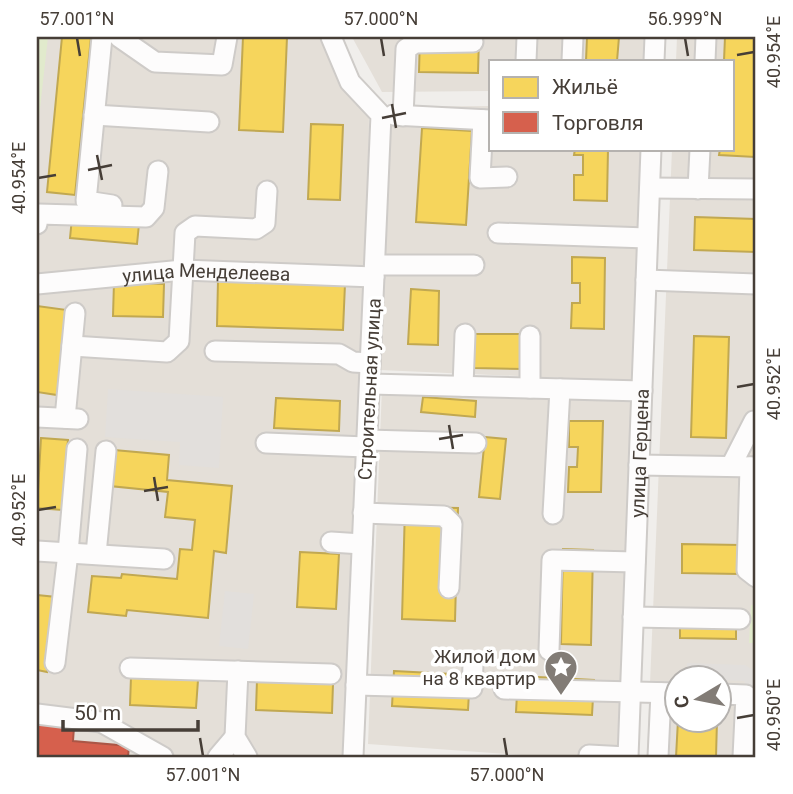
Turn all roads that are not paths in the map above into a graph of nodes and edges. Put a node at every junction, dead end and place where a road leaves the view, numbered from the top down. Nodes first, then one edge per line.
1 (102, 37) edge
2 (119, 37) edge
3 (227, 37) edge
4 (331, 37) edge
5 (527, 37) edge
6 (573, 37) edge
7 (655, 37) edge
8 (706, 37) edge
9 (473, 42) dead end
10 (526, 60) edge
11 (572, 60) edge
12 (654, 60) edge
13 (705, 60) edge
14 (94, 115) junction
15 (381, 115) junction
16 (403, 116) junction
17 (486, 120) edge
18 (209, 122) dead end
19 (651, 150) edge
20 (700, 150) edge
21 (158, 171) dead end
22 (507, 177) dead end
23 (650, 188) junction
24 (698, 189) junction
25 (756, 189) edge
26 (267, 191) dead end
27 (112, 205) dead end
28 (37, 224) edge
29 (498, 233) dead end
30 (648, 238) junction
31 (474, 265) dead end
32 (183, 270) junction
33 (374, 271) junction
34 (646, 281) junction
35 (37, 284) edge
36 (756, 284) edge
37 (75, 313) dead end
38 (465, 334) dead end
39 (530, 336) dead end
40 (72, 345) junction
41 (215, 351) dead end
42 (370, 363) junction
43 (370, 384) junction
44 (463, 386) junction
45 (530, 388) junction
46 (559, 389) junction
47 (642, 391) junction
48 (37, 417) edge
49 (756, 421) edge
50 (266, 443) dead end
51 (476, 443) dead end
52 (367, 444) junction
53 (76, 449) dead end
54 (106, 451) dead end
55 (639, 465) junction
56 (746, 467) edge
57 (363, 513) junction
58 (553, 514) dead end
59 (331, 542) dead end
60 (362, 544) junction
61 (37, 551) edge
62 (68, 553) junction
63 (96, 554) junction
64 (164, 559) dead end
65 (635, 562) junction
66 (756, 577) edge
67 (449, 587) dead end
68 (633, 617) junction
69 (740, 619) dead end
70 (549, 650) dead end
71 (55, 663) dead end
72 (473, 665) dead end
73 (130, 667) dead end
74 (238, 671) junction
75 (331, 674) dead end
76 (356, 685) junction
77 (505, 688) dead end
78 (630, 692) junction
79 (664, 693) edge
80 (734, 695) edge
81 (37, 714) edge
82 (664, 722) edge
83 (235, 737) junction
84 (589, 755) dead end
85 (163, 757) edge
86 (218, 757) edge
87 (247, 757) edge
88 (353, 757) edge
89 (627, 757) edge
90 (658, 757) edge
91 (743, 757) edge

1 - 14 street
2 - 3 street
4 - 15 street
5 - 10 street
6 - 11 street
7 - 12 street
8 - 13 street
9 - 16 street
14 - 18 street
14 - 27 street
15 - 16 street
15 - 33 street, Строительная улица
16 - 17 street
17 - 22 street
19 - 23 street, улица Герцена
20 - 24 street
21 - 28 street
23 - 24 street
23 - 30 street, улица Герцена
24 - 25 street
26 - 32 street
29 - 30 street
30 - 34 street, улица Герцена
31 - 33 street, улица Менделеева
32 - 33 street, улица Менделеева
32 - 35 street, улица Менделеева
32 - 40 street
33 - 42 street, Строительная улица
34 - 36 street
34 - 47 street, улица Герцена
37 - 40 street
38 - 44 street
39 - 45 street
40 - 48 street
41 - 42 street
42 - 43 street, Строительная улица
43 - 44 street
43 - 52 street, Строительная улица
44 - 45 street
45 - 46 street
46 - 47 street
46 - 58 street
47 - 55 street, улица Герцена
49 - 56 street
50 - 52 street
51 - 52 street
52 - 57 street, Строительная улица
53 - 62 street
54 - 63 street
55 - 56 street
55 - 65 street, улица Герцена
56 - 66 street
57 - 60 street, Строительная улица
57 - 67 street
59 - 60 street
60 - 76 street, Строительная улица
61 - 62 street
62 - 63 street
62 - 71 street
63 - 64 street
65 - 68 street, улица Герцена
65 - 70 street
68 - 69 street
68 - 78 street, улица Герцена
72 - 76 street
73 - 74 street
74 - 75 street
74 - 83 street
76 - 88 street, Строительная улица
77 - 78 street
78 - 79 street
78 - 89 street, улица Герцена
80 - 91 street
81 - 85 street
82 - 90 street
83 - 86 street
83 - 87 street
84 - 89 street

